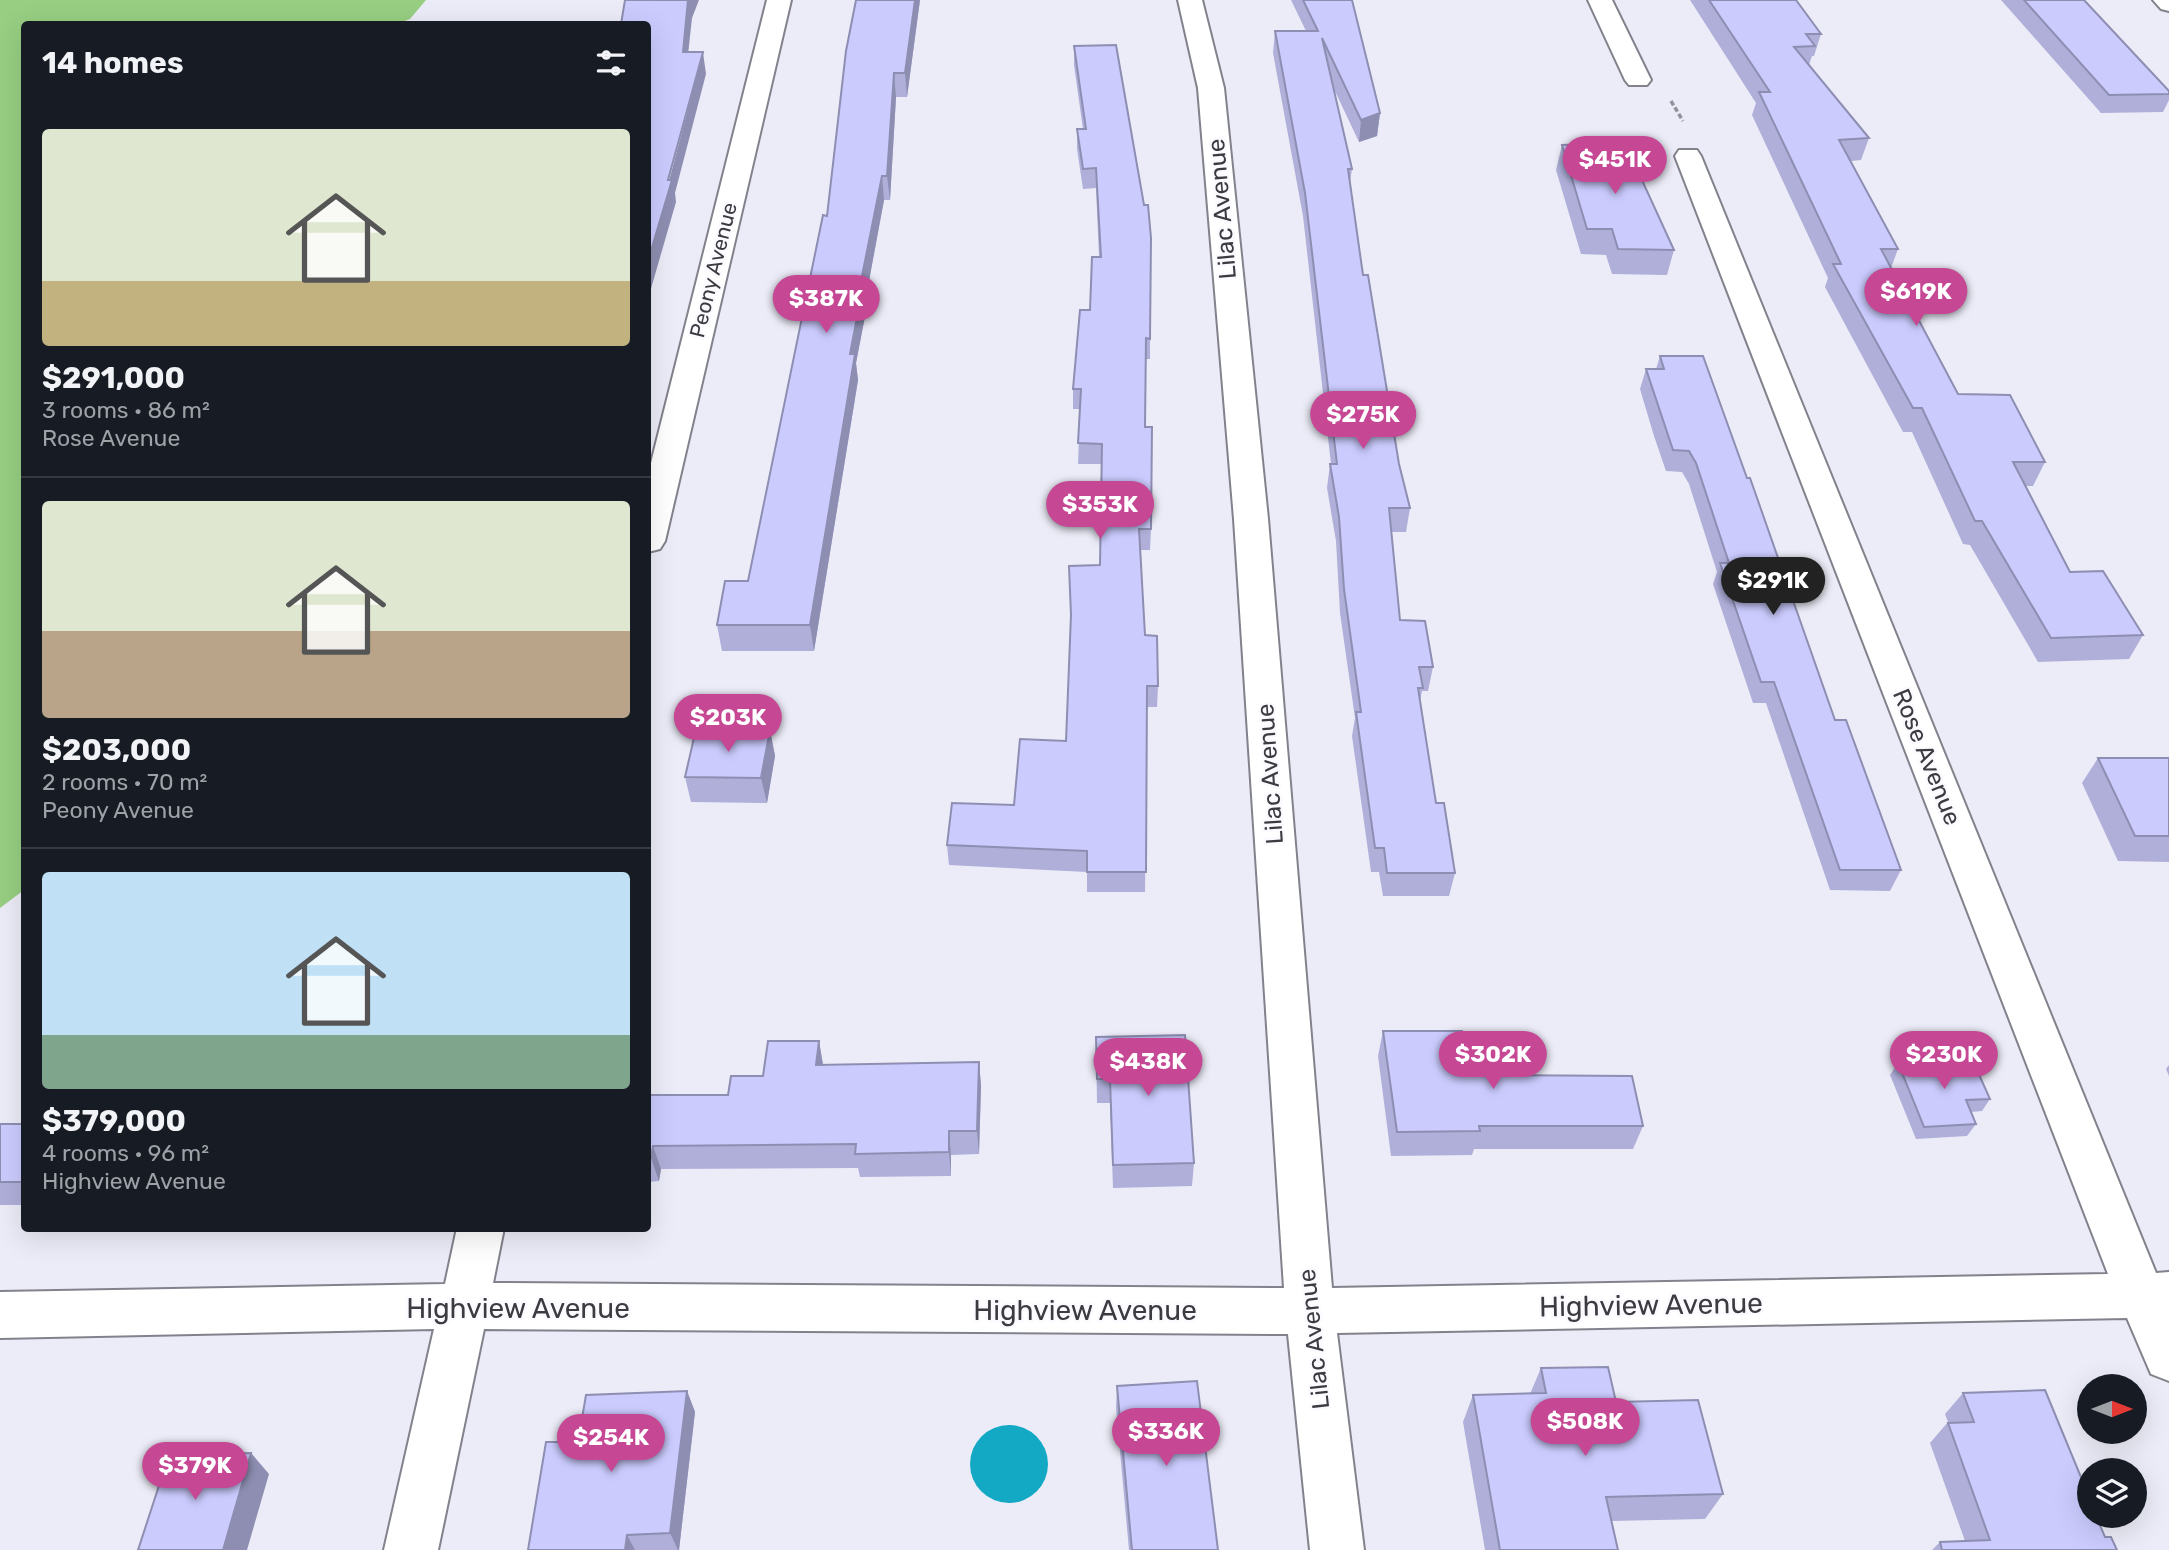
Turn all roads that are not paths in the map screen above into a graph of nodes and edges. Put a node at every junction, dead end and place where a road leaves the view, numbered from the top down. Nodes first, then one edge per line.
1 (779, 0) edge
2 (1190, 0) edge
3 (1600, 0) edge
4 (2165, 0) edge
5 (2169, 4) edge
6 (1638, 80) road end
7 (1688, 156) road end
8 (651, 529) edge
9 (480, 1232) edge
10 (2155, 1295) edge
11 (462, 1306) junction
12 (1310, 1311) junction
13 (0, 1315) edge
14 (2169, 1357) edge
15 (411, 1550) edge
16 (1337, 1550) edge

1 - 8 street, Peony Avenue
2 - 12 street, Lilac Avenue
3 - 6 street
4 - 5 street
7 - 10 street, Rose Avenue
9 - 11 street
10 - 12 street, Highview Avenue
10 - 14 street, Rose Avenue
11 - 12 street, Highview Avenue
11 - 13 street, Highview Avenue
11 - 15 street
12 - 16 street, Lilac Avenue

